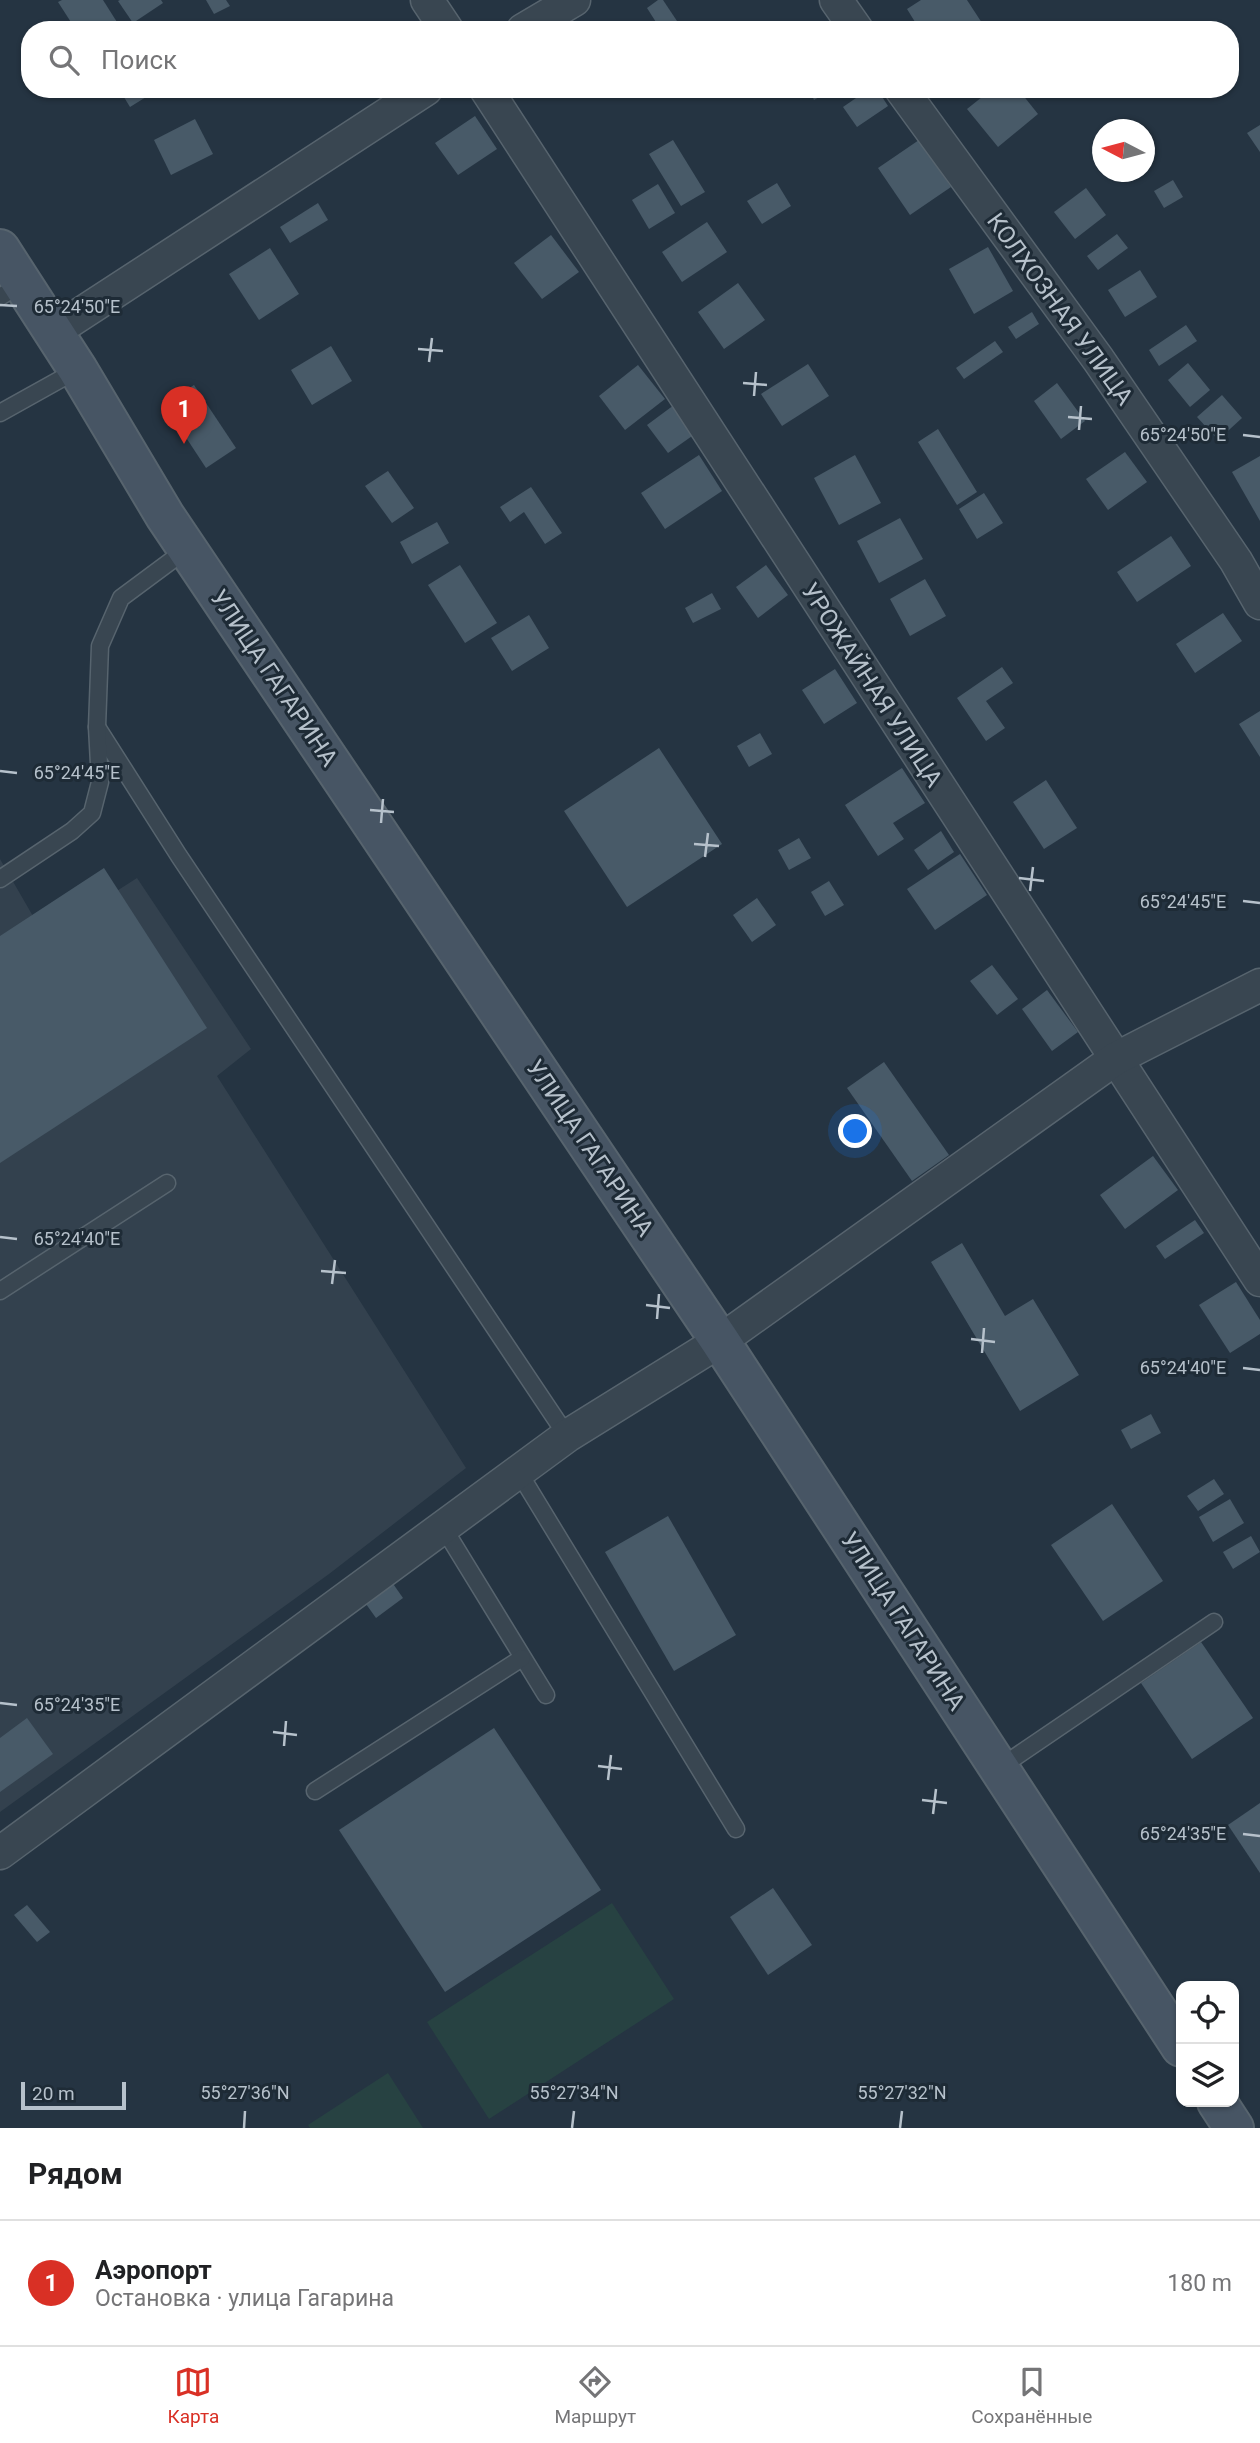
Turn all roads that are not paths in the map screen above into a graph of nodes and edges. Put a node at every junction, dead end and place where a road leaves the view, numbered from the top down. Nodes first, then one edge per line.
1 (427, 0) edge
2 (574, 0) edge
3 (836, 0) edge
4 (441, 21) edge
5 (538, 21) edge
6 (851, 21) edge
7 (412, 98) edge
8 (492, 98) edge
9 (908, 98) edge
10 (0, 249) edge
11 (11, 290) edge
12 (53, 332) junction
13 (78, 370) junction
14 (0, 413) edge
15 (187, 549) junction
16 (1260, 603) edge
17 (97, 727) junction
18 (0, 879) edge
19 (1260, 985) edge
20 (1115, 1059) junction
21 (167, 1183) dead end
22 (1260, 1280) edge
23 (0, 1291) edge
24 (720, 1341) junction
25 (567, 1436) junction
26 (518, 1471) junction
27 (443, 1527) junction
28 (1214, 1622) dead end
29 (522, 1658) junction
30 (545, 1695) dead end
31 (999, 1768) junction
32 (314, 1791) dead end
33 (736, 1829) dead end
34 (0, 1853) edge
35 (1179, 2044) edge
36 (1220, 2107) edge
37 (1234, 2128) edge

1 - 4 street
2 - 5 street
3 - 6 street
7 - 12 street
8 - 20 street, УРОЖАЙНАЯ УЛИЦА
9 - 16 street, КОЛХОЗНАЯ УЛИЦА
10 - 11 main road, УЛИЦА ГАГАРИНА
11 - 12 main road, УЛИЦА ГАГАРИНА
12 - 13 main road, УЛИЦА ГАГАРИНА
13 - 14 lane
13 - 15 main road, УЛИЦА ГАГАРИНА
15 - 17 lane
15 - 24 main road, УЛИЦА ГАГАРИНА
17 - 18 lane
17 - 25 lane
19 - 20 street
20 - 22 street, УРОЖАЙНАЯ УЛИЦА
20 - 24 street
21 - 23 lane
24 - 25 street
24 - 31 main road, УЛИЦА ГАГАРИНА
25 - 26 street
26 - 27 street
26 - 33 lane
27 - 29 lane
27 - 34 street
28 - 31 lane
29 - 30 lane
29 - 32 lane
31 - 35 main road, УЛИЦА ГАГАРИНА
36 - 37 main road

